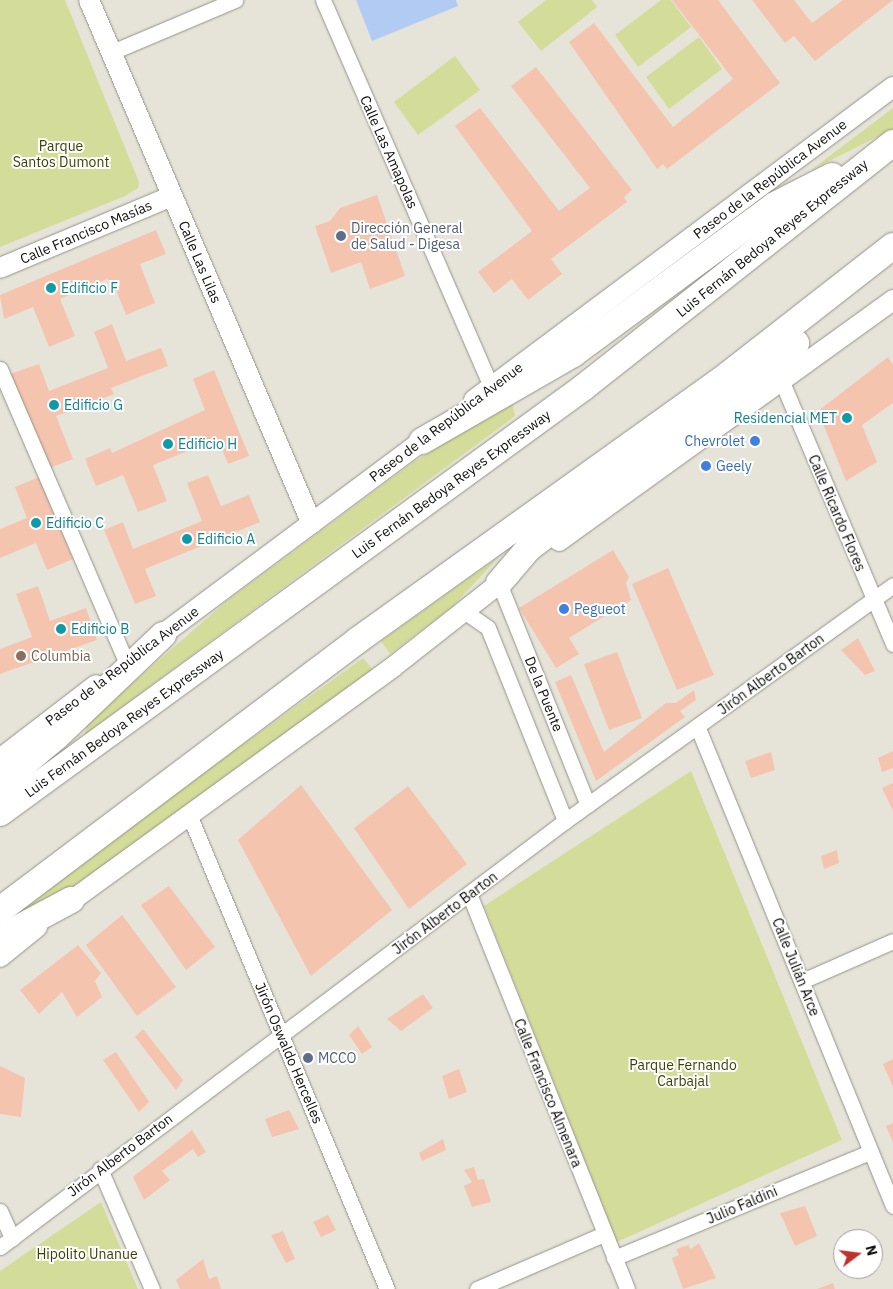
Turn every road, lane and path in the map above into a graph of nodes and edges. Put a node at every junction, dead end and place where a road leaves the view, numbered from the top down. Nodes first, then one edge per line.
1 (89, 0) edge
2 (235, 0) edge
3 (323, 0) edge
4 (112, 52) junction
5 (893, 86) edge
6 (885, 148) edge
7 (172, 196) junction
8 (893, 246) edge
9 (868, 266) junction
10 (0, 268) edge
11 (893, 300) edge
12 (0, 369) edge
13 (782, 382) junction
14 (492, 386) junction
15 (422, 441) junction
16 (312, 524) junction
17 (500, 583) junction
18 (893, 585) edge
19 (874, 599) junction
20 (464, 611) junction
21 (162, 635) junction
22 (893, 644) edge
23 (126, 661) junction
24 (698, 728) junction
25 (0, 759) edge
26 (0, 784) edge
27 (588, 805) junction
28 (0, 813) edge
29 (190, 817) junction
30 (565, 821) junction
31 (470, 896) junction
32 (70, 900) junction
33 (0, 910) edge
34 (0, 938) edge
35 (893, 941) edge
36 (0, 957) edge
37 (802, 981) junction
38 (281, 1034) junction
39 (870, 1152) junction
40 (100, 1168) junction
41 (893, 1206) edge
42 (0, 1211) edge
43 (604, 1234) junction
44 (6, 1243) edge
45 (614, 1258) junction
46 (152, 1289) edge
47 (388, 1289) edge
48 (477, 1289) edge
49 (627, 1289) edge

1 - 4 main road, Calle Las Lilas
2 - 4 street
3 - 14 street, Calle Las Amapolas
4 - 7 main road, Calle Las Lilas
5 - 14 main road, Paseo de la República Avenue
6 - 15 highway
6 - 28 highway, Luis Fernán Bedoya Reyes Expressway
7 - 10 main road, Calle Francisco Masías
7 - 16 main road, Calle Las Lilas
8 - 9 highway
9 - 17 highway
9 - 33 highway
11 - 13 main road
12 - 23 street
13 - 17 main road
13 - 19 street, Calle Ricardo Flores
14 - 15 main road, Paseo de la República Avenue
15 - 16 main road, Paseo de la República Avenue
16 - 21 main road, Paseo de la República Avenue
17 - 20 main road
17 - 27 street, De la Puente
18 - 19 street, Jirón Alberto Barton
19 - 22 street, Calle Ricardo Flores
19 - 24 street, Jirón Alberto Barton
20 - 29 main road
20 - 30 street, De la Puente
21 - 23 main road, Paseo de la República Avenue
21 - 26 highway
23 - 25 main road, Paseo de la República Avenue
24 - 27 street, Jirón Alberto Barton
24 - 37 street, Calle Julián Arce
27 - 30 street, Jirón Alberto Barton
29 - 32 main road
29 - 38 street, Jirón Oswaldo Hercelles
30 - 31 street, Jirón Alberto Barton
31 - 38 street, Jirón Alberto Barton
31 - 43 street, Calle Francisco Almenara
32 - 34 highway
32 - 36 main road
35 - 37 street
37 - 39 street, Calle Julián Arce
38 - 40 street, Jirón Alberto Barton
38 - 47 street, Jirón Oswaldo Hercelles
39 - 41 street, Calle Julián Arce
39 - 45 street, Julio Faldini
40 - 44 street, Jirón Alberto Barton
40 - 46 street
42 - 44 street
43 - 45 street, Calle Francisco Almenara
43 - 48 street
45 - 49 street, Calle Francisco Almenara

